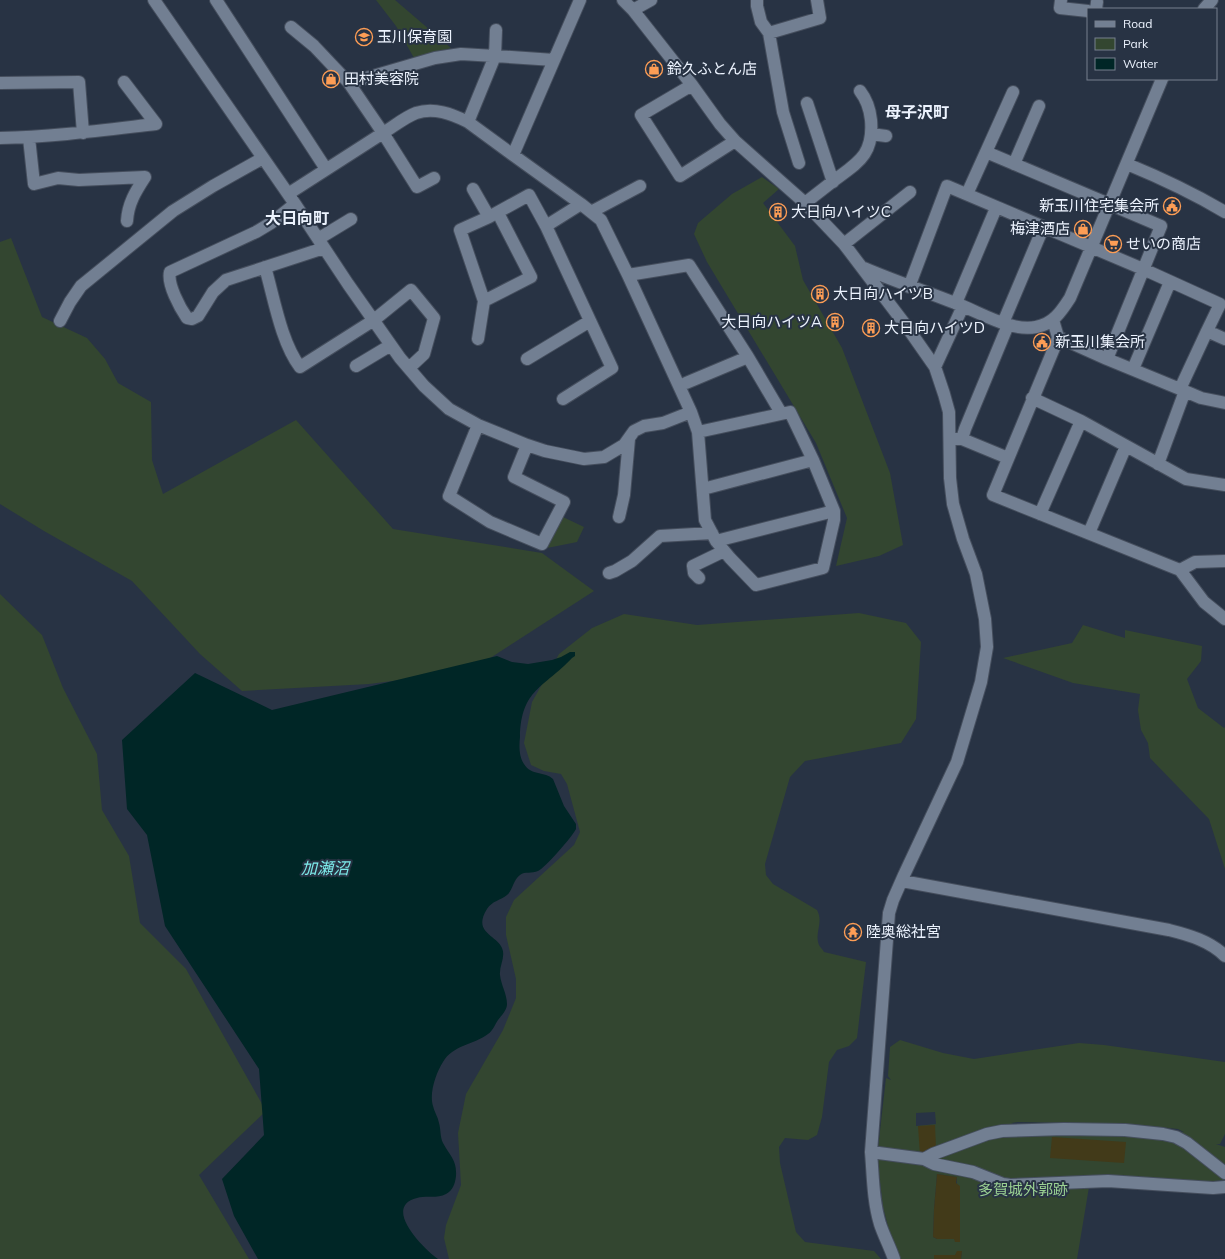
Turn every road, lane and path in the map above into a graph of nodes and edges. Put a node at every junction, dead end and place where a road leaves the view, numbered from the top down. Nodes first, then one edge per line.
1 (154, 0) edge
2 (216, 0) edge
3 (580, 0) edge
4 (623, 0) edge
5 (651, 0) edge
6 (757, 0) edge
7 (817, 0) edge
8 (1061, 0) edge
9 (1212, 0) edge
10 (1205, 8) edge
11 (633, 10) junction
12 (1087, 11) edge
13 (290, 27) dead end
14 (496, 30) dead end
15 (769, 33) junction
16 (495, 56) junction
17 (554, 60) junction
18 (1162, 80) edge
19 (124, 82) dead end
20 (0, 83) edge
21 (349, 83) junction
22 (692, 85) junction
23 (860, 91) dead end
24 (1013, 92) dead end
25 (807, 103) dead end
26 (1039, 106) dead end
27 (468, 122) junction
28 (83, 133) junction
29 (383, 133) junction
30 (871, 134) junction
31 (886, 136) dead end
32 (0, 138) edge
33 (29, 138) junction
34 (735, 141) junction
35 (986, 152) junction
36 (514, 155) junction
37 (262, 158) junction
38 (799, 162) dead end
39 (1014, 164) junction
40 (1126, 164) junction
41 (326, 169) junction
42 (434, 178) dead end
43 (833, 182) junction
44 (640, 186) dead end
45 (472, 189) dead end
46 (910, 192) dead end
47 (288, 194) junction
48 (967, 194) junction
49 (805, 203) junction
50 (295, 204) junction
51 (581, 204) junction
52 (1109, 204) junction
53 (996, 208) junction
54 (591, 212) junction
55 (1225, 212) edge
56 (494, 215) junction
57 (351, 219) dead end
58 (127, 221) dead end
59 (546, 226) junction
60 (1043, 228) junction
61 (321, 243) junction
62 (844, 244) junction
63 (1091, 248) junction
64 (265, 267) junction
65 (864, 268) junction
66 (1143, 270) junction
67 (628, 275) junction
68 (1170, 282) junction
69 (909, 287) junction
70 (484, 301) junction
71 (960, 304) junction
72 (374, 320) junction
73 (1053, 320) junction
74 (60, 321) dead end
75 (590, 321) junction
76 (1006, 324) junction
77 (1207, 331) junction
78 (1058, 337) junction
79 (478, 338) dead end
80 (1225, 339) edge
81 (391, 345) junction
82 (748, 357) junction
83 (527, 359) dead end
84 (1107, 359) junction
85 (356, 366) dead end
86 (935, 367) junction
87 (409, 368) junction
88 (1133, 369) junction
89 (686, 382) dead end
90 (1183, 390) junction
91 (1032, 398) junction
92 (563, 399) dead end
93 (1225, 403) edge
94 (691, 412) junction
95 (781, 413) junction
96 (1081, 421) junction
97 (478, 425) junction
98 (698, 432) junction
99 (956, 439) junction
100 (629, 440) junction
101 (527, 445) junction
102 (1126, 446) junction
103 (1008, 458) junction
104 (813, 460) junction
105 (1158, 464) junction
106 (1225, 485) edge
107 (702, 489) junction
108 (834, 511) junction
109 (1040, 514) junction
110 (619, 517) dead end
111 (1089, 533) junction
112 (714, 537) junction
113 (724, 551) junction
114 (1225, 561) edge
115 (1180, 570) junction
116 (609, 573) dead end
117 (699, 578) dead end
118 (1225, 619) edge
119 (902, 881) junction
120 (1225, 956) edge
121 (871, 1152) junction
122 (924, 1159) junction
123 (1225, 1173) edge
124 (1225, 1188) edge
125 (894, 1259) edge

1 - 37 street
2 - 41 street
3 - 17 street
4 - 11 street
5 - 11 street
6 - 15 street
7 - 15 street
8 - 12 street
9 - 10 street
11 - 22 street
13 - 21 street
14 - 16 street
15 - 38 street
16 - 17 street
16 - 21 street
16 - 27 street
17 - 36 street
18 - 40 street
19 - 28 street
20 - 28 street
21 - 29 street
22 - 34 street
22 - 34 street
23 - 30 street
24 - 35 street
25 - 43 street
26 - 39 street
27 - 29 street
27 - 36 street
28 - 33 street
29 - 41 street
29 - 42 street
30 - 31 street
30 - 43 street
32 - 33 street
33 - 58 street
34 - 49 street
35 - 39 street
35 - 48 street
36 - 51 street
37 - 47 street
37 - 74 street
39 - 52 street
40 - 52 street
40 - 55 street
41 - 47 street
43 - 49 street
44 - 54 street
45 - 56 street
46 - 62 street
47 - 50 street
48 - 53 street
48 - 69 street
49 - 62 street
50 - 61 street
50 - 64 street
51 - 54 street
51 - 59 street
52 - 63 street
52 - 66 street
53 - 60 street
53 - 71 street
54 - 67 street
56 - 59 street
56 - 70 street
56 - 70 street
57 - 61 street
59 - 75 street
60 - 63 street
60 - 76 street
61 - 64 street
61 - 72 street
62 - 65 street
63 - 66 street
63 - 73 street
64 - 72 street
65 - 69 street
65 - 86 street
66 - 68 street
66 - 84 street
67 - 82 street
67 - 94 street
68 - 77 street
68 - 88 street
69 - 71 street
70 - 79 street
71 - 76 street
71 - 86 street
72 - 81 street
72 - 87 street
73 - 76 street
73 - 78 street
75 - 83 street
75 - 92 street
76 - 99 street
77 - 80 street
77 - 90 street
78 - 84 street
78 - 91 street
81 - 85 street
81 - 87 street
82 - 89 street
82 - 95 street
84 - 88 street
86 - 99 street
87 - 97 street
88 - 90 street
90 - 93 street
90 - 105 street
91 - 96 street
91 - 103 street
94 - 98 street
94 - 100 street
95 - 98 street
95 - 104 street
96 - 102 street
96 - 109 street
97 - 101 street
97 - 101 street
98 - 107 street
99 - 103 street
99 - 119 street
100 - 101 street
100 - 110 street
102 - 105 street
102 - 111 street
103 - 109 street
104 - 107 street
104 - 108 street
105 - 106 street
107 - 112 street
108 - 112 street
108 - 113 street
109 - 111 street
111 - 115 street
112 - 113 street
112 - 116 street
113 - 117 street
114 - 115 street
115 - 118 street
119 - 120 street
119 - 121 street
121 - 122 street
121 - 125 street
122 - 123 street
122 - 124 street

